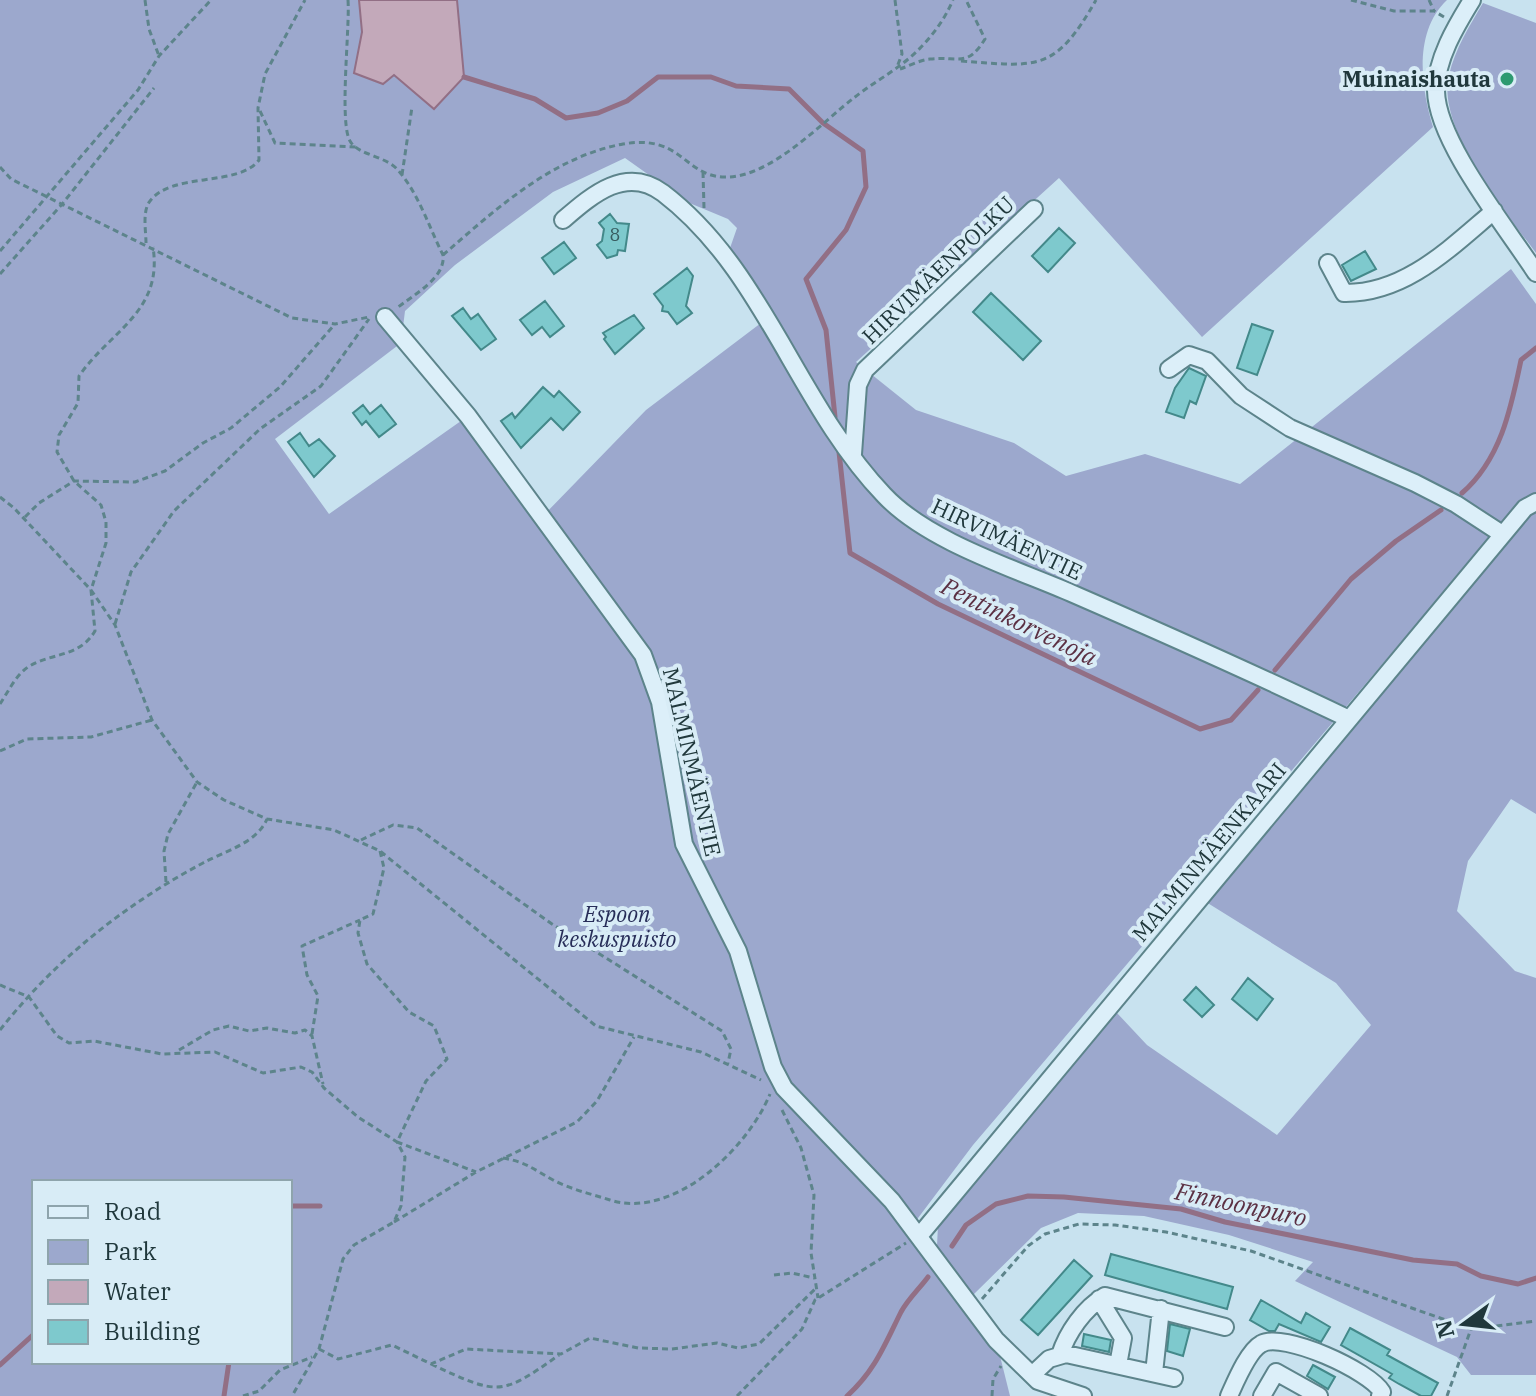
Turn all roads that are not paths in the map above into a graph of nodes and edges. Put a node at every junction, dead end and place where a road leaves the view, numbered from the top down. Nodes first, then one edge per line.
1 (1472, 0) edge
2 (1034, 209) dead end
3 (1494, 211) junction
4 (563, 220) dead end
5 (1328, 263) dead end
6 (1536, 273) edge
7 (378, 317) road end
8 (1169, 369) dead end
9 (853, 454) junction
10 (1536, 502) edge
11 (1502, 534) junction
12 (1347, 718) junction
13 (920, 1235) junction
14 (1099, 1299) junction
15 (1161, 1309) junction
16 (1225, 1327) dead end
17 (1292, 1345) junction
18 (1060, 1355) junction
19 (1118, 1365) junction
20 (1276, 1372) junction
21 (1154, 1373) junction
22 (1174, 1378) dead end
23 (1034, 1384) edge
24 (1083, 1396) edge
25 (1229, 1396) edge
26 (1262, 1396) edge
27 (1319, 1396) edge
28 (1380, 1396) edge

1 - 3 street
2 - 9 street, HIRVIMÄENPOLKU
3 - 5 street
3 - 6 street
4 - 9 street, HIRVIMÄENTIE
7 - 13 street, MALMINMÄENTIE
8 - 11 street
9 - 12 street, HIRVIMÄENTIE
10 - 11 street, MALMINMÄENKAARI
11 - 12 street, MALMINMÄENKAARI
12 - 13 street, MALMINMÄENKAARI
13 - 23 street, MALMINMÄENTIE
14 - 15 street
14 - 18 street
14 - 19 street
15 - 16 street
15 - 21 street
17 - 20 street
17 - 25 street
17 - 28 street
18 - 19 street
18 - 23 street
19 - 21 street
20 - 26 street
20 - 27 street
21 - 22 street
23 - 24 street, MALMINMÄENTIE

